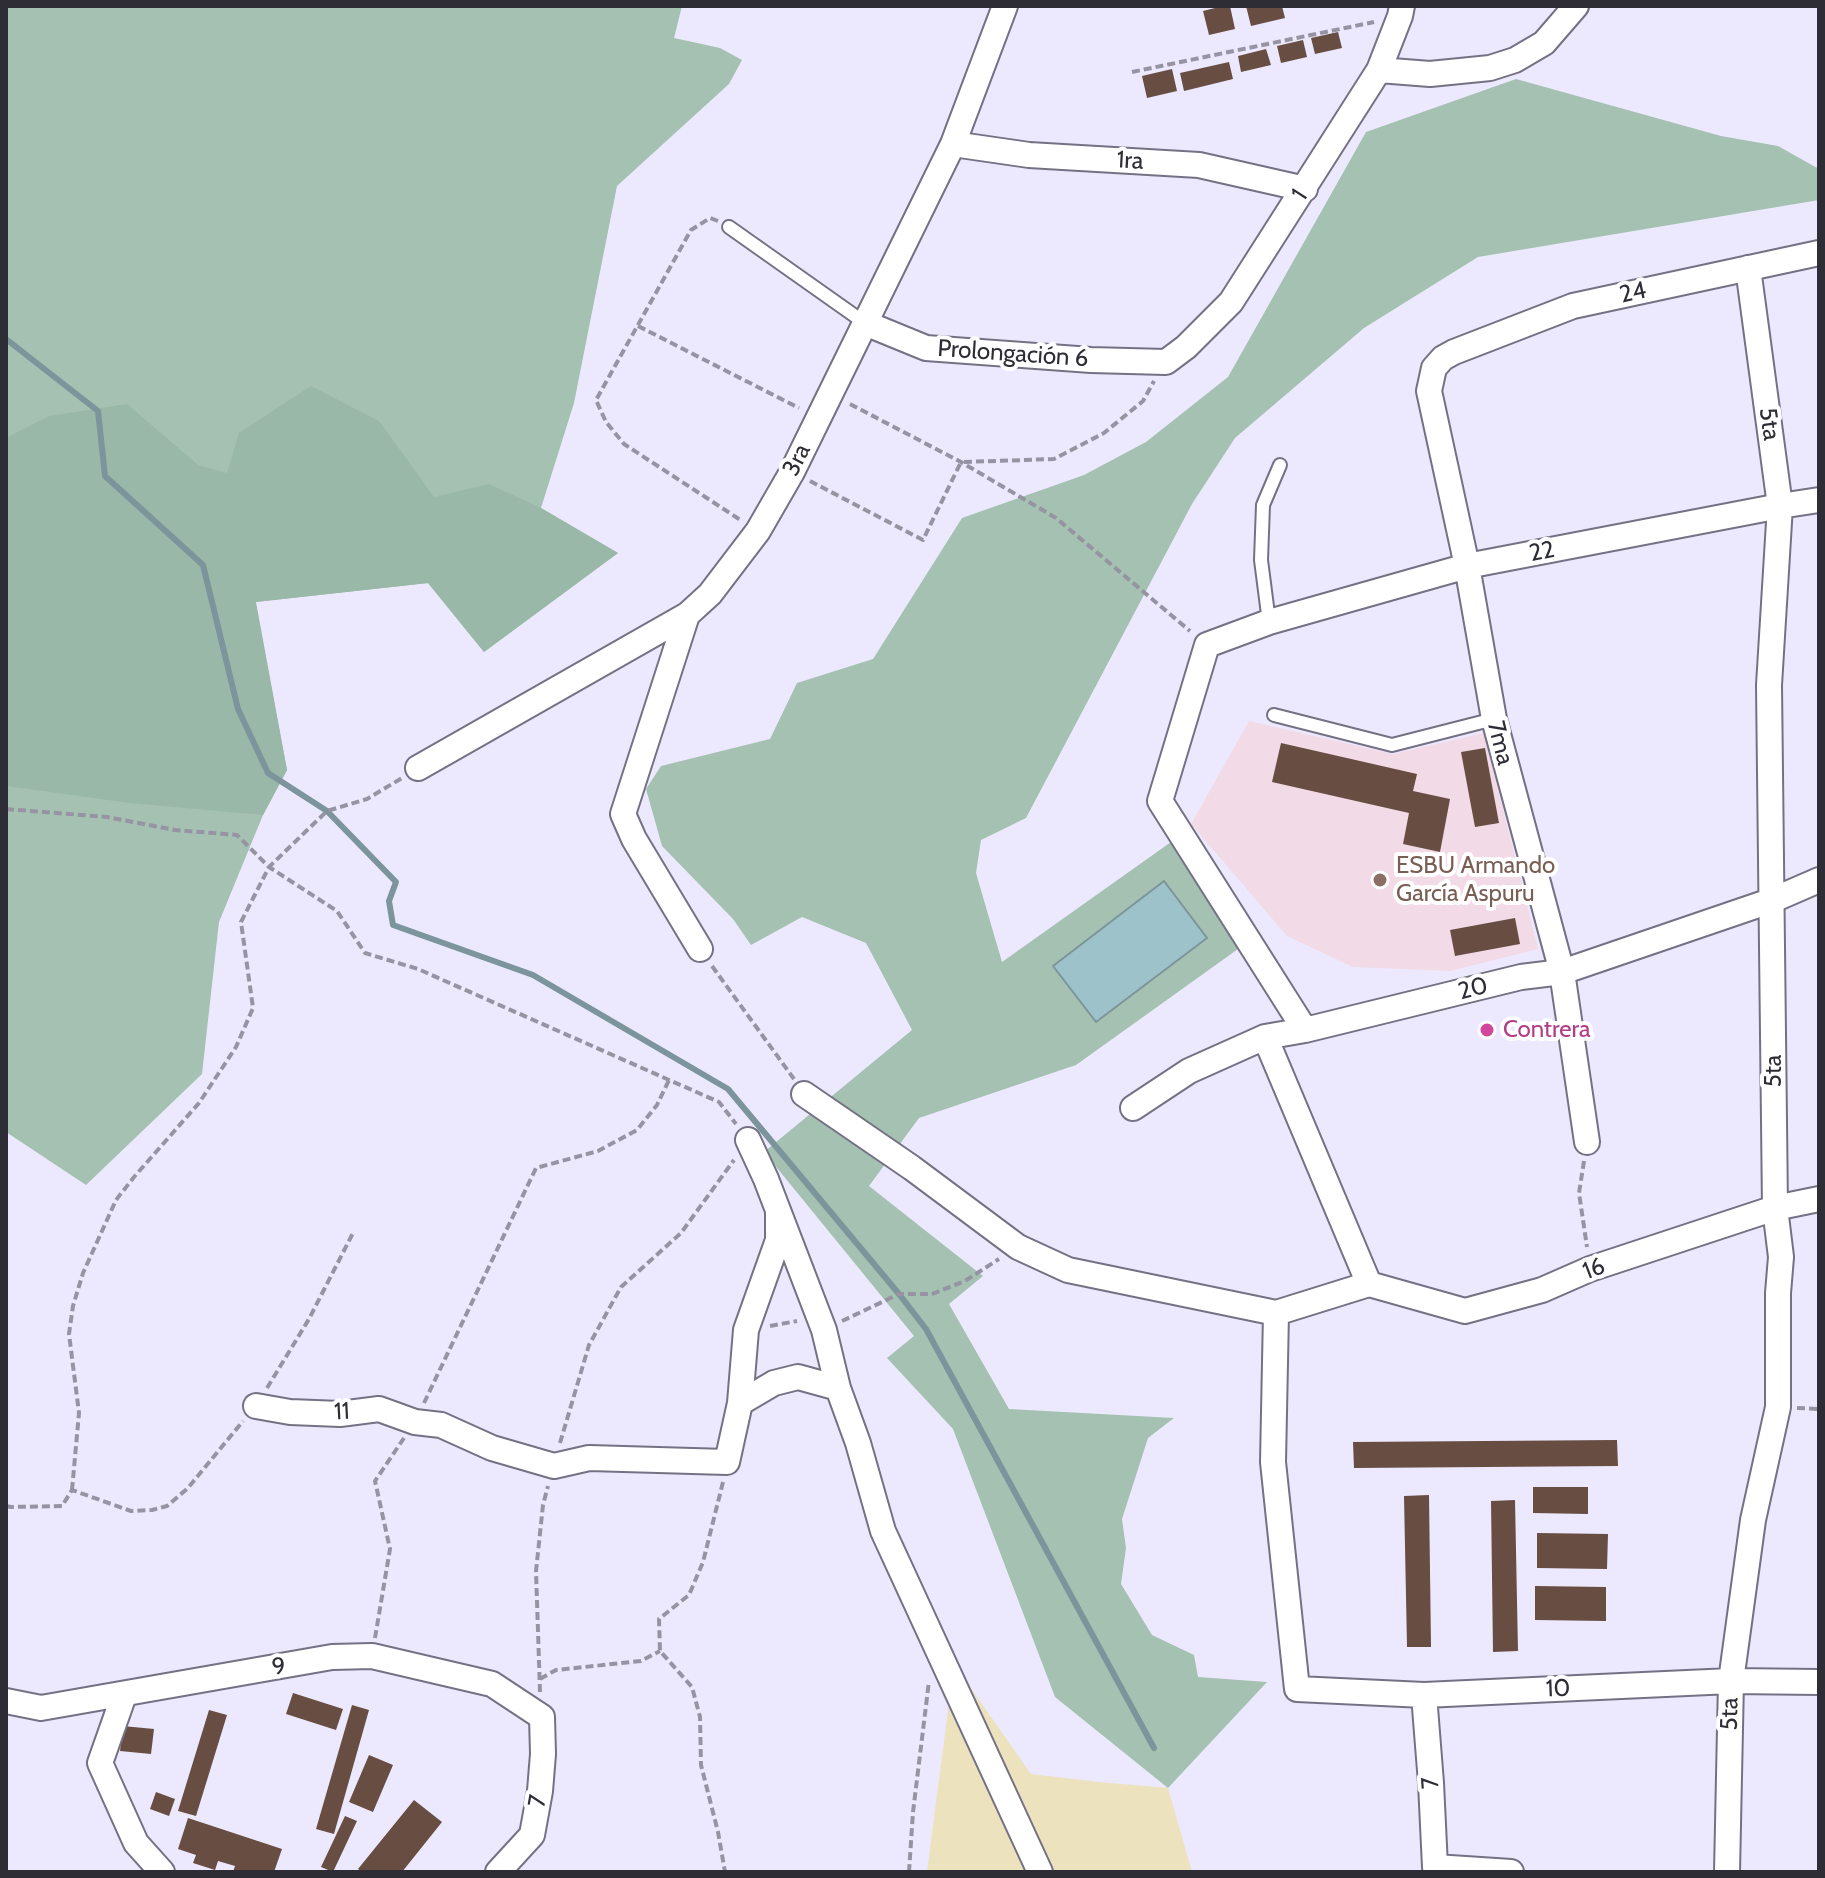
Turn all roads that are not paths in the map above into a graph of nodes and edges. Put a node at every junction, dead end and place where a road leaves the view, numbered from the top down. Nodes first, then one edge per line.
1 (1005, 6) edge
2 (1576, 6) edge
3 (1401, 11) edge
4 (1379, 70) junction
5 (953, 144) junction
6 (1305, 189) junction
7 (729, 227) road end
8 (1819, 253) edge
9 (1748, 268) junction
10 (865, 323) junction
11 (1454, 352) joint
12 (1166, 362) joint
13 (1280, 465) dead end
14 (1819, 500) edge
15 (1780, 506) junction
16 (1467, 566) junction
17 (687, 615) junction
18 (1269, 622) junction
19 (1274, 715) dead end
20 (1494, 719) junction
21 (418, 768) road end
22 (1819, 880) edge
23 (1773, 900) junction
24 (700, 949) road end
25 (1562, 972) junction
26 (1305, 1030) junction
27 (1265, 1037) junction
28 (804, 1094) road end
29 (1133, 1108) dead end
30 (748, 1140) road end
31 (1587, 1142) road end
32 (1819, 1199) edge
33 (1775, 1208) junction
34 (778, 1213) junction
35 (1369, 1284) junction
36 (1276, 1313) junction
37 (838, 1388) junction
38 (740, 1403) junction
39 (256, 1406) road end
40 (1731, 1681) junction
41 (1819, 1682) edge
42 (124, 1695) junction
43 (1424, 1695) junction
44 (6, 1701) edge
45 (542, 1717) joint
46 (1436, 1870) edge
47 (162, 1872) edge
48 (498, 1872) edge
49 (1040, 1872) edge
50 (1511, 1872) edge
51 (1727, 1872) edge

1 - 5 street, 3ra
2 - 4 street
3 - 4 street, 1
4 - 6 street, 1
5 - 6 street, 1ra
5 - 10 street, 3ra
6 - 12 street, 1
7 - 10 lane
8 - 9 street, 24
9 - 11 street, 24
9 - 15 street, 5ta
10 - 12 street, Prolongación 6
10 - 17 street, 3ra
11 - 16 street, 7ma
13 - 18 lane
14 - 15 street, 22
15 - 16 street, 22
15 - 23 street, 5ta
16 - 18 street, 22
16 - 20 street, 7ma
17 - 21 street, 3ra
17 - 24 street
18 - 26 street, 22
19 - 20 lane
20 - 25 street, 7ma
22 - 23 street, 20
23 - 25 street, 20
23 - 33 street, 5ta
25 - 26 street, 20
25 - 31 street, 7ma
26 - 27 street, 20
27 - 29 street, 20
27 - 35 street
28 - 36 street
30 - 34 street
32 - 33 street, 16
33 - 35 street, 16
33 - 40 street, 5ta
34 - 37 street
34 - 38 street
35 - 36 street
36 - 43 street, 10
37 - 38 street
37 - 49 street
38 - 39 street, 11
40 - 41 street, 10
40 - 43 street, 10
40 - 51 street, 5ta
42 - 44 street, 9
42 - 45 street, 9
42 - 47 street
43 - 46 street, 7
45 - 48 street, 7
46 - 50 street

